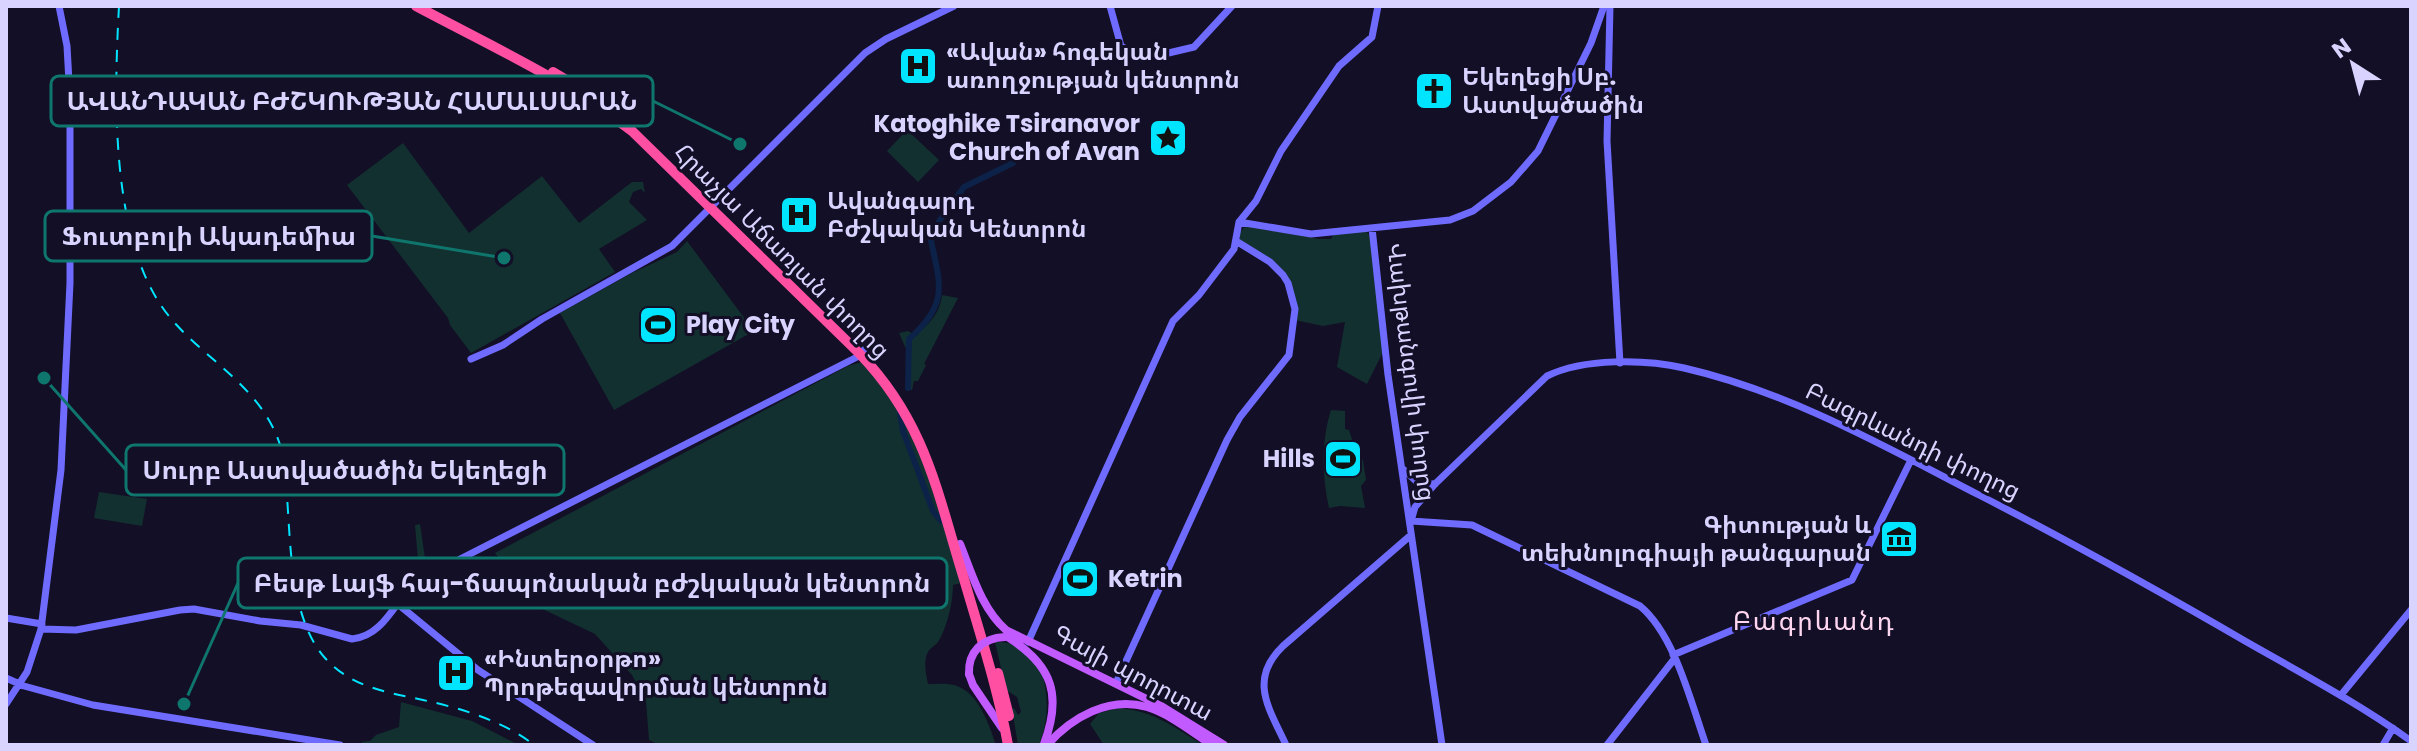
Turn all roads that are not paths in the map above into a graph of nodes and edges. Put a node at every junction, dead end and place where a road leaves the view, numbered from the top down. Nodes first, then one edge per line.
1 (59, 6) edge
2 (416, 6) edge
3 (431, 6) edge
4 (954, 6) edge
5 (1110, 6) edge
6 (1232, 6) edge
7 (1378, 6) edge
8 (1604, 6) edge
9 (1610, 6) edge
10 (1608, 28) junction
11 (1591, 43) junction
12 (713, 206) junction
13 (1239, 222) junction
14 (1372, 228) junction
15 (1236, 241) junction
16 (862, 352) junction
17 (471, 359) dead end
18 (1620, 363) junction
19 (1911, 460) junction
20 (1402, 467) junction
21 (1435, 484) junction
22 (1411, 521) junction
23 (1411, 535) junction
24 (957, 545) junction
25 (399, 605) junction
26 (2411, 610) edge
27 (6, 618) edge
28 (42, 626) junction
29 (1007, 638) junction
30 (1025, 640) junction
31 (1039, 647) junction
32 (1674, 656) junction
33 (1044, 670) junction
34 (6, 678) edge
35 (1116, 683) junction
36 (20, 685) junction
37 (2341, 695) junction
38 (6, 704) edge
39 (1112, 705) junction
40 (2393, 728) junction
41 (2411, 741) edge
42 (327, 743) edge
43 (1049, 743) edge
44 (1010, 744) edge
45 (340, 745) edge
46 (593, 745) edge
47 (1212, 745) edge
48 (1224, 745) edge
49 (1286, 745) edge
50 (1442, 745) edge
51 (1607, 745) edge
52 (1706, 745) edge
53 (2383, 745) edge

1 - 28 street
2 - 12 highway, Հրաչյա Աճառյան փողոց
3 - 12 highway, Հրաչյա Աճառյան փողոց
4 - 12 street
5 - 6 street
7 - 13 street
8 - 11 street
9 - 10 street
10 - 11 street
10 - 18 street
11 - 14 street
12 - 16 highway, Հրաչյա Աճառյան փողոց
12 - 17 street
13 - 14 street
13 - 15 street
14 - 20 street, Վախթանգովի փողոց
15 - 30 street
15 - 35 street
16 - 24 highway, Հրաչյա Աճառյան փողոց
16 - 25 street
18 - 19 street, Բագրևանդի փողոց
18 - 21 street, Բագրևանդի փողոց
19 - 32 street
19 - 37 street, Բագրևանդի փողոց
20 - 21 street
20 - 22 street, Վախթանգովի փողոց
21 - 22 street, Բագրևանդի փողոց
22 - 23 street, Վախթանգովի փողոց
22 - 32 street
23 - 49 street
23 - 50 street, Վախթանգովի փողոց
24 - 30 main road
24 - 44 highway, Հրաչյա Աճառյան փողոց
25 - 28 street
25 - 46 street
26 - 37 street
27 - 28 street
28 - 36 street
29 - 30 main road
29 - 33 main road
29 - 44 main road, bridge
30 - 31 main road, Գայի պողոտա
31 - 33 main road
31 - 35 main road, Գայի պողոտա
32 - 51 street
32 - 52 street
33 - 43 main road
34 - 36 street
35 - 39 main road
35 - 48 main road, Գայի պողոտա
36 - 38 street
36 - 42 street
37 - 40 street, Բագրևանդի փողոց
39 - 43 main road, Գայի պողոտա
39 - 47 main road, Գայի պողոտա
40 - 41 street, Բագրևանդի փողոց
40 - 53 street
42 - 45 street

